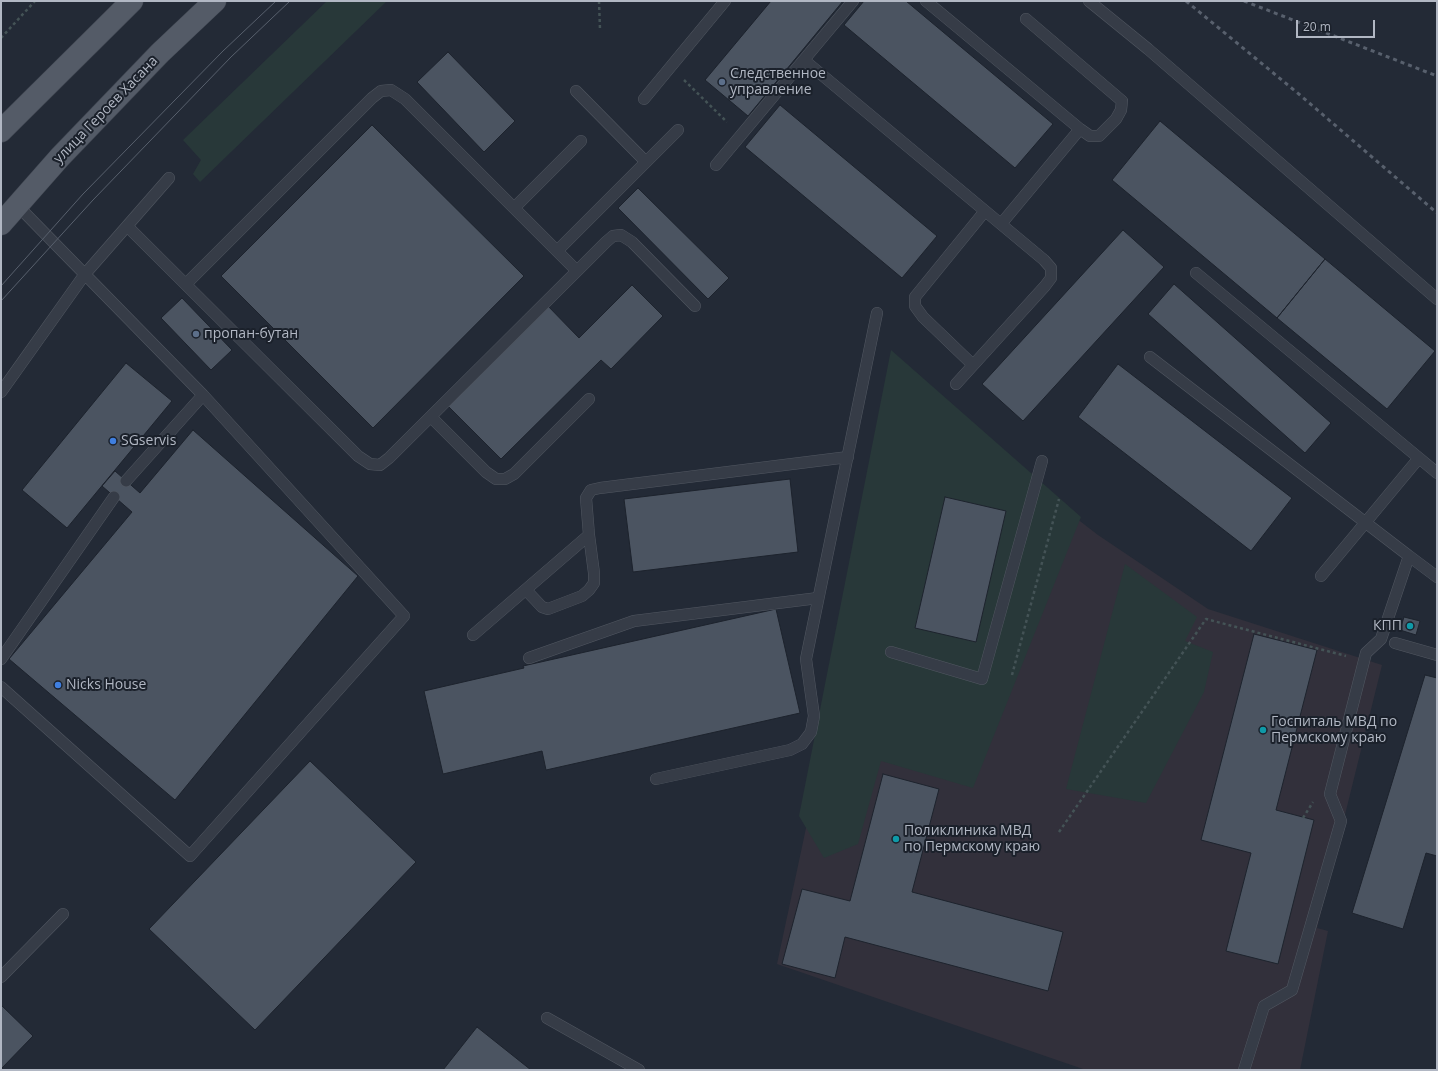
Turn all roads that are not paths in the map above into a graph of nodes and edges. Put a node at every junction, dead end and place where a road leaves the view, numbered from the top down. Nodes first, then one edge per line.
1 (132, 1) edge
2 (215, 1) edge
3 (725, 1) edge
4 (853, 1) edge
5 (926, 1) edge
6 (1089, 1) edge
7 (1026, 19) dead end
8 (804, 60) junction
9 (576, 91) dead end
10 (644, 99) dead end
11 (1080, 129) junction
12 (678, 130) dead end
13 (1, 131) edge
14 (582, 141) dead end
15 (646, 162) junction
16 (716, 165) dead end
17 (169, 178) dead end
18 (17, 205) junction
19 (514, 208) junction
20 (985, 211) junction
21 (1, 224) edge
22 (1001, 224) junction
23 (127, 226) junction
24 (557, 251) junction
25 (576, 271) junction
26 (1196, 273) dead end
27 (85, 274) junction
28 (186, 284) junction
29 (1437, 299) edge
30 (695, 306) dead end
31 (878, 313) dead end
32 (1150, 357) dead end
33 (973, 365) junction
34 (956, 384) dead end
35 (1, 392) edge
36 (203, 395) junction
37 (589, 399) dead end
38 (431, 417) junction
39 (848, 458) junction
40 (1419, 458) junction
41 (1042, 461) dead end
42 (1437, 473) edge
43 (126, 481) dead end
44 (114, 497) dead end
45 (1365, 522) junction
46 (589, 536) junction
47 (1409, 556) junction
48 (1321, 576) dead end
49 (1437, 578) edge
50 (526, 590) junction
51 (818, 598) junction
52 (473, 636) dead end
53 (1396, 643) dead end
54 (891, 652) dead end
55 (1437, 655) edge
56 (529, 658) dead end
57 (1, 659) edge
58 (1, 687) edge
59 (656, 779) dead end
60 (63, 914) dead end
61 (1, 977) edge
62 (547, 1018) dead end
63 (638, 1070) edge
64 (1244, 1070) edge

1 - 13 main road
2 - 18 main road, улица Героев Хасана
3 - 10 lane
4 - 8 lane
5 - 11 lane
6 - 29 lane
7 - 11 lane
8 - 16 lane
8 - 20 lane
9 - 15 lane
11 - 22 lane
12 - 15 lane
14 - 19 lane
15 - 24 lane
17 - 23 lane
18 - 21 main road, улица Героев Хасана
18 - 27 lane
19 - 24 lane
19 - 28 lane
20 - 22 lane
20 - 33 lane
22 - 33 lane
23 - 27 lane
23 - 28 lane
24 - 25 lane
25 - 30 lane
25 - 38 lane
26 - 40 lane
27 - 35 lane
27 - 36 lane
28 - 38 lane
31 - 39 lane
32 - 45 lane
33 - 34 lane
36 - 43 lane
36 - 58 lane
37 - 38 lane
39 - 46 lane
39 - 51 lane
40 - 42 lane
40 - 45 lane
41 - 54 lane
44 - 57 lane
45 - 47 lane
45 - 48 lane
46 - 50 lane
46 - 50 lane
47 - 49 lane
47 - 64 lane
50 - 52 lane
51 - 56 lane
51 - 59 lane
53 - 55 lane
60 - 61 lane
62 - 63 lane

